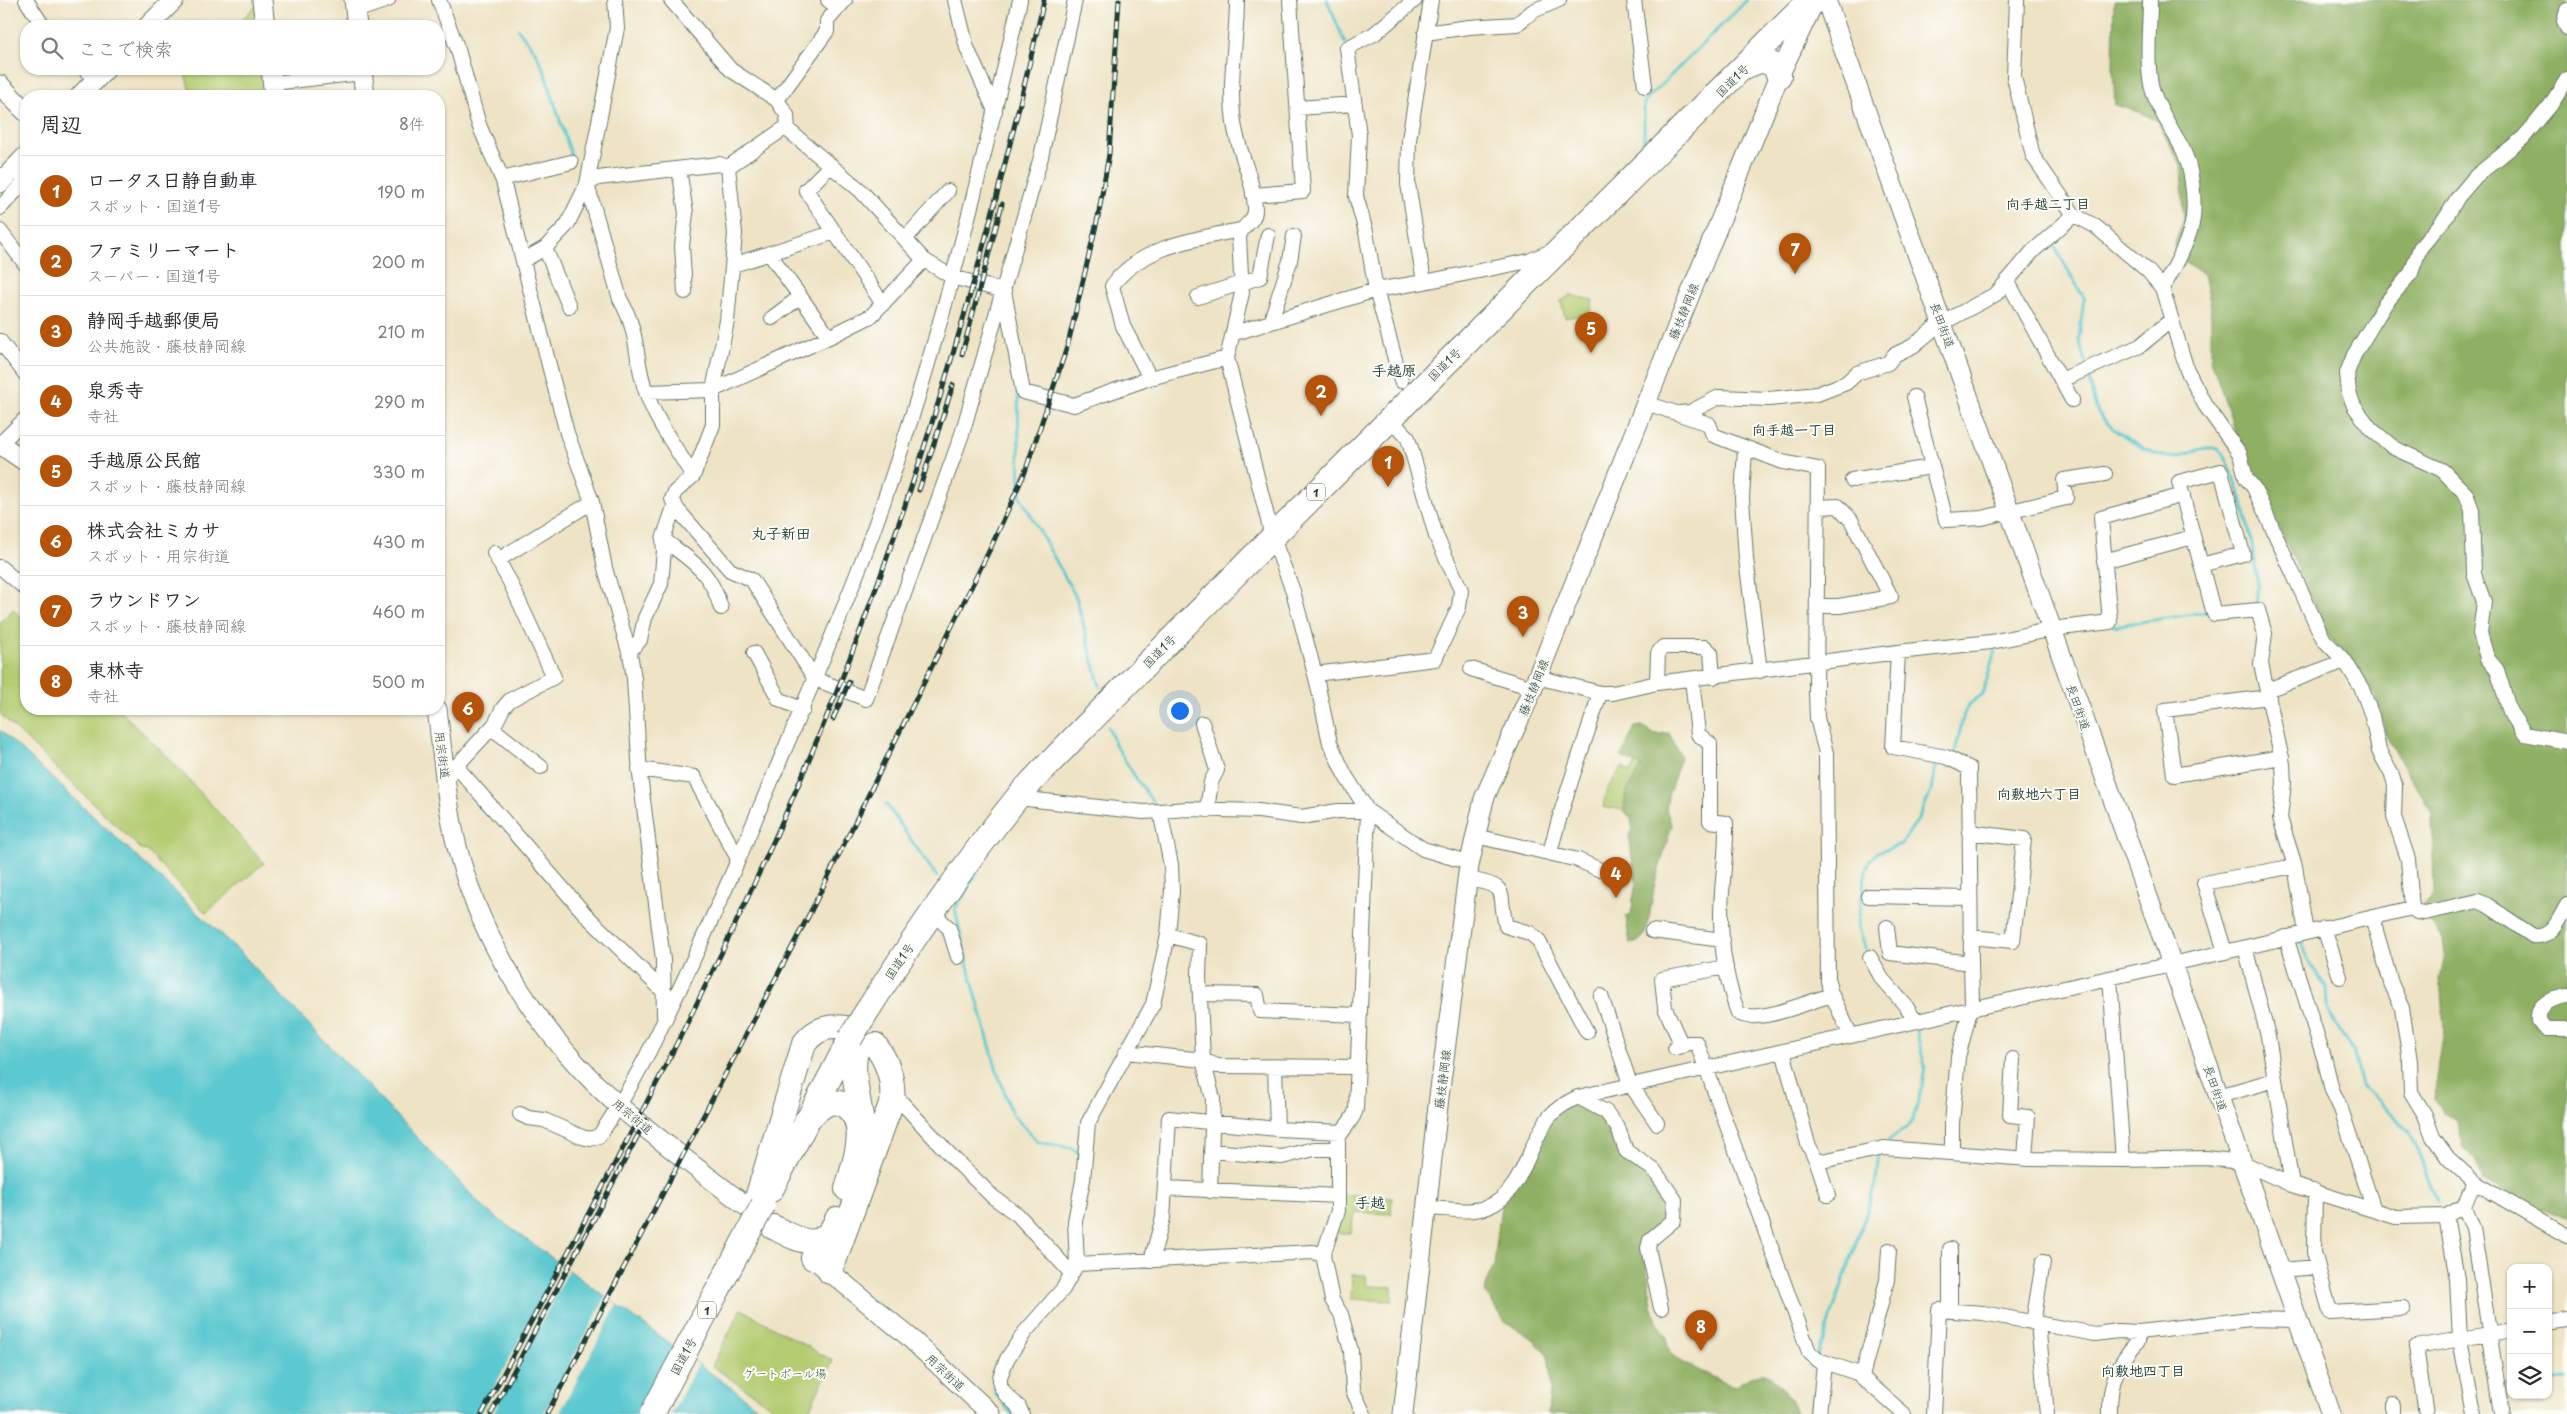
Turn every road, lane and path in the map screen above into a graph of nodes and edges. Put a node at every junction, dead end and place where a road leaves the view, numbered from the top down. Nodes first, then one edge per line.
1 (26, 0) edge
2 (174, 0) edge
3 (262, 0) edge
4 (388, 0) edge
5 (438, 0) edge
6 (615, 0) edge
7 (671, 0) edge
8 (955, 0) edge
9 (1020, 0) edge
10 (1074, 0) edge
11 (1237, 0) edge
12 (1290, 0) edge
13 (1415, 0) edge
14 (1431, 0) edge
15 (1559, 0) edge
16 (1634, 0) edge
17 (1810, 0) edge
18 (1815, 0) edge
19 (1826, 0) edge
20 (2017, 0) edge
21 (2150, 0) edge
22 (837, 3) edge
23 (2567, 10) edge
24 (355, 12) edge
25 (39, 20) edge
26 (154, 20) edge
27 (264, 20) edge
28 (2567, 28) edge
29 (1425, 33) junction
30 (1744, 68) junction
31 (94, 75) edge
32 (341, 75) edge
33 (362, 75) edge
34 (1779, 76) junction
35 (2567, 78) edge
36 (0, 85) edge
37 (1645, 86) dead end
38 (272, 88) edge
39 (84, 90) edge
40 (364, 90) edge
41 (777, 100) junction
42 (1355, 104) junction
43 (20, 106) edge
44 (1298, 108) junction
45 (995, 111) junction
46 (788, 130) junction
47 (20, 155) edge
48 (20, 157) edge
49 (571, 162) dead end
50 (831, 165) junction
51 (728, 167) junction
52 (679, 169) junction
53 (0, 170) edge
54 (502, 179) junction
55 (0, 183) edge
56 (587, 184) junction
57 (20, 188) edge
58 (948, 191) dead end
59 (1253, 196) junction
60 (0, 208) edge
61 (2074, 214) junction
62 (1240, 230) junction
63 (0, 231) edge
64 (836, 232) junction
65 (1268, 235) dead end
66 (1294, 236) dead end
67 (905, 239) junction
68 (1561, 247) junction
69 (545, 248) junction
70 (770, 253) junction
71 (20, 257) edge
72 (524, 260) junction
73 (924, 260) junction
74 (733, 265) junction
75 (952, 277) junction
76 (1242, 281) junction
77 (1424, 282) junction
78 (2008, 282) junction
79 (2162, 288) junction
80 (1376, 290) junction
81 (1004, 291) junction
82 (685, 292) dead end
83 (800, 297) junction
84 (1198, 297) dead end
85 (883, 304) junction
86 (569, 306) dead end
87 (772, 318) dead end
88 (2171, 320) junction
89 (1274, 321) junction
90 (1942, 323) junction
91 (1235, 333) junction
92 (829, 337) junction
93 (0, 341) edge
94 (1227, 358) junction
95 (20, 366) edge
96 (1150, 378) junction
97 (2061, 380) junction
98 (1400, 382) dead end
99 (713, 390) junction
100 (646, 392) junction
101 (1914, 397) dead end
102 (2072, 400) dead end
103 (1646, 403) junction
104 (1680, 413) junction
105 (1390, 418) junction
106 (20, 424) edge
107 (0, 444) edge
108 (1745, 448) junction
109 (20, 458) edge
110 (1931, 467) junction
111 (2105, 474) dead end
112 (693, 476) junction
113 (1852, 480) dead end
114 (2236, 481) junction
115 (2183, 495) junction
116 (592, 502) junction
117 (675, 504) junction
118 (1818, 507) junction
119 (2010, 510) junction
120 (1272, 536) junction
121 (2193, 537) junction
122 (663, 539) junction
123 (2104, 561) junction
124 (2201, 565) junction
125 (0, 566) edge
126 (20, 584) edge
127 (1818, 606) junction
128 (721, 608) dead end
129 (2052, 629) junction
130 (629, 652) junction
131 (754, 652) dead end
132 (1898, 652) junction
133 (2345, 662) junction
134 (1817, 663) junction
135 (1471, 670) dead end
136 (1760, 671) junction
137 (1315, 674) junction
138 (1713, 676) junction
139 (816, 679) junction
140 (1692, 680) junction
141 (1535, 683) junction
142 (1657, 683) junction
143 (1600, 693) junction
144 (2268, 694) junction
145 (802, 710) junction
146 (438, 715) edge
147 (1202, 723) dead end
148 (492, 728) junction
149 (2567, 742) edge
150 (2282, 757) junction
151 (541, 767) dead end
152 (640, 768) junction
153 (451, 771) junction
154 (1018, 798) junction
155 (1207, 810) junction
156 (1160, 811) junction
157 (1368, 811) junction
158 (1969, 832) junction
159 (1476, 836) junction
160 (1550, 853) junction
161 (738, 859) junction
162 (968, 863) junction
163 (2295, 866) junction
164 (1598, 869) dead end
165 (1469, 871) junction
166 (1868, 896) dead end
167 (1970, 898) junction
168 (2567, 905) edge
169 (2412, 908) junction
170 (2372, 917) junction
171 (938, 918) junction
172 (1887, 927) dead end
173 (2324, 928) junction
174 (1652, 931) dead end
175 (2306, 933) junction
176 (1168, 935) junction
177 (1970, 937) junction
178 (2286, 937) junction
179 (1724, 940) junction
180 (2245, 947) junction
181 (2225, 952) junction
182 (1880, 954) junction
183 (958, 957) dead end
184 (1971, 963) junction
185 (2172, 964) junction
186 (1726, 967) junction
187 (2110, 978) junction
188 (2340, 978) dead end
189 (665, 993) junction
190 (1200, 994) junction
191 (1832, 994) junction
192 (1601, 996) dead end
193 (2567, 996) edge
194 (1969, 1009) junction
195 (1359, 1015) junction
196 (1915, 1021) junction
197 (663, 1023) junction
198 (2567, 1029) edge
199 (1587, 1032) dead end
200 (860, 1034) junction
201 (1851, 1036) junction
202 (1782, 1051) junction
203 (1126, 1052) junction
204 (2012, 1059) dead end
205 (1203, 1060) junction
206 (1275, 1067) junction
207 (1356, 1067) junction
208 (1706, 1068) junction
209 (2275, 1080) junction
210 (1630, 1084) junction
211 (893, 1093) junction
212 (2219, 1096) junction
213 (1578, 1097) junction
214 (619, 1106) junction
215 (520, 1114) dead end
216 (806, 1121) junction
217 (1212, 1123) junction
218 (1657, 1123) dead end
219 (1277, 1129) junction
220 (1341, 1132) junction
221 (1338, 1150) junction
222 (1211, 1151) junction
223 (1952, 1153) junction
224 (2025, 1158) junction
225 (854, 1160) junction
226 (2123, 1160) junction
227 (1817, 1162) junction
228 (2241, 1162) junction
229 (2474, 1182) junction
230 (2292, 1185) junction
231 (1165, 1188) junction
232 (1210, 1191) junction
233 (2315, 1191) junction
234 (1828, 1195) dead end
235 (1338, 1196) junction
236 (760, 1202) junction
237 (2464, 1206) junction
238 (1427, 1208) junction
239 (2374, 1210) junction
240 (840, 1212) junction
241 (2446, 1216) junction
242 (773, 1227) junction
243 (2567, 1236) edge
244 (1950, 1249) dead end
245 (1889, 1250) dead end
246 (1323, 1255) junction
247 (825, 1259) junction
248 (1151, 1261) junction
249 (2043, 1262) dead end
250 (2318, 1267) junction
251 (1074, 1269) junction
252 (2281, 1270) junction
253 (1661, 1308) dead end
254 (2404, 1308) dead end
255 (1950, 1310) junction
256 (2296, 1320) junction
257 (2567, 1320) edge
258 (2552, 1322) edge
259 (2036, 1323) junction
260 (2507, 1331) edge
261 (2139, 1332) junction
262 (2489, 1334) junction
263 (2460, 1340) junction
264 (1824, 1362) junction
265 (1862, 1377) junction
266 (652, 1414) edge
267 (991, 1414) edge
268 (1022, 1414) edge
269 (1364, 1414) edge
270 (1402, 1414) edge
271 (1819, 1414) edge
272 (1904, 1414) edge
273 (1934, 1414) edge
274 (2047, 1414) edge
275 (2110, 1414) edge
276 (2330, 1414) edge
277 (2426, 1414) edge
278 (2474, 1414) edge
279 (2502, 1414) edge

1 - 25 street
2 - 26 main road
3 - 27 main road
4 - 24 street
5 - 54 street
6 - 56 street
7 - 41 street
8 - 45 street
9 - 45 street
10 - 81 street
11 - 59 street
12 - 44 street
13 - 42 street
14 - 29 street
15 - 29 street
16 - 37 street
17 - 30 highway, 国道1号 / 1
18 - 34 main road, 藤枝静岡線
19 - 90 main road, 長田街道
20 - 61 street
21 - 79 street
22 - 41 street
23 - 28 street
29 - 77 street
30 - 34 highway
30 - 68 highway, 国道1号 / 1
31 - 39 main road
32 - 38 street
33 - 40 main road
34 - 103 main road, 藤枝静岡線
35 - 149 street
36 - 43 main road
41 - 46 street
42 - 44 street
42 - 80 street
44 - 59 street
45 - 75 street
46 - 50 street
46 - 51 street
47 - 53 main road
48 - 55 main road
49 - 54 street
50 - 64 street
50 - 67 street
51 - 52 street
51 - 74 street
52 - 56 street
52 - 82 street
54 - 72 street
56 - 69 street
56 - 100 street
57 - 60 street
58 - 67 street
59 - 62 street
61 - 78 street
61 - 79 street
62 - 76 street
62 - 96 street
63 - 71 street
64 - 70 street
64 - 85 street
65 - 76 street
66 - 89 street
67 - 73 street
68 - 77 street
68 - 105 highway, 国道1号 / 1
69 - 72 street
69 - 86 street
70 - 74 street
70 - 83 street
72 - 116 street
73 - 75 street
73 - 85 street
74 - 99 street
75 - 81 street
75 - 139 street
76 - 84 street
76 - 91 street
77 - 80 street
78 - 90 street
78 - 97 street
79 - 88 street
80 - 89 street
80 - 98 street
81 - 96 street
81 - 139 street
83 - 87 street
83 - 92 street
85 - 92 street
88 - 97 street
88 - 114 street
89 - 91 street
90 - 104 street
90 - 119 main road, 長田街道
91 - 94 street
92 - 99 street
93 - 95 street
94 - 96 street
94 - 120 street
97 - 102 street
99 - 100 street
99 - 112 street
100 - 112 street
101 - 110 street
103 - 104 street
103 - 141 main road, 藤枝静岡線
104 - 108 street
105 - 120 highway, 国道1号 / 1
105 - 137 street
106 - 107 street
107 - 109 main road
108 - 118 street
108 - 136 street
110 - 113 street
110 - 119 street
111 - 119 street
112 - 117 street
114 - 115 street
114 - 124 street
114 - 133 street
115 - 121 street
115 - 123 street
116 - 130 street
116 - 148 street
117 - 122 street
117 - 139 street
118 - 127 street
118 - 127 street
119 - 129 main road, 長田街道
120 - 137 street
120 - 154 highway, 国道1号 / 1
121 - 123 street
121 - 124 street
122 - 128 street
122 - 130 street
123 - 129 street
124 - 144 street
125 - 126 street
127 - 134 street
129 - 132 street
129 - 185 main road, 長田街道
130 - 152 street
131 - 145 street
132 - 134 street
132 - 158 street
133 - 144 street
133 - 169 street
134 - 136 street
134 - 191 street
135 - 141 street
136 - 138 street
137 - 157 street
138 - 140 street
138 - 142 street
139 - 145 street
140 - 142 street
140 - 179 street
141 - 143 street
141 - 159 main road, 藤枝静岡線
142 - 143 street
143 - 160 street
144 - 150 street
144 - 150 street
145 - 161 street
146 - 153 main road, 用宗街道
147 - 155 street
148 - 151 street
148 - 153 street
150 - 163 street
152 - 161 street
152 - 189 street
153 - 189 street
153 - 214 main road, 用宗街道
154 - 156 street
154 - 162 highway, 国道1号 / 1
155 - 156 street
155 - 157 street
156 - 176 street
157 - 165 street
157 - 195 street
158 - 167 street
158 - 177 street
159 - 160 street
159 - 165 main road, 藤枝静岡線
160 - 164 street
161 - 197 street
162 - 171 highway
162 - 200 highway, 国道1号 / 1
163 - 175 street
163 - 181 street
165 - 199 street
165 - 238 main road, 藤枝静岡線
166 - 167 street
167 - 177 street
168 - 169 street
169 - 170 street
170 - 173 street
170 - 229 street
171 - 183 street
171 - 200 highway
172 - 182 street
173 - 175 street
173 - 188 street
174 - 179 street
175 - 178 street
176 - 190 street
176 - 203 street
177 - 184 street
178 - 180 street
178 - 239 street
179 - 186 street
180 - 181 street
180 - 209 street
181 - 185 street
182 - 184 street
182 - 196 street
184 - 194 street
185 - 187 street
185 - 212 main road, 長田街道
186 - 191 street
186 - 208 street
187 - 194 street
187 - 226 street
189 - 197 street
190 - 195 street
190 - 205 street
191 - 201 street
192 - 210 street
193 - 198 street
194 - 196 street
194 - 223 street
195 - 207 street
196 - 201 street
197 - 214 street
200 - 211 highway
200 - 216 highway, 国道1号 / 1
200 - 225 highway
200 - 236 highway
201 - 202 street
202 - 208 street
202 - 227 street
203 - 205 street
203 - 251 street
204 - 224 street
205 - 206 street
205 - 217 street
206 - 207 street
206 - 219 street
207 - 220 street
208 - 210 street
208 - 264 street
209 - 212 street
209 - 230 street
210 - 213 street
210 - 218 street
211 - 247 highway
211 - 251 street
212 - 228 main road, 長田街道
213 - 238 street
213 - 253 street
214 - 215 street
214 - 242 main road, 用宗街道
216 - 225 highway
216 - 236 highway, 国道1号 / 1
217 - 219 street
217 - 222 street
217 - 231 street
219 - 220 street
220 - 221 street
221 - 222 street
221 - 235 street
222 - 232 street
223 - 224 street
223 - 227 street
224 - 226 street
225 - 240 highway
226 - 228 street
227 - 234 street
228 - 230 street
228 - 252 main road, 長田街道
229 - 237 street
229 - 243 street
230 - 233 street
231 - 232 street
231 - 248 street
232 - 235 street
233 - 239 street
233 - 250 street
235 - 246 street
236 - 266 highway, 国道1号 / 1, bridge
237 - 241 street
237 - 262 street
238 - 270 main road, 藤枝静岡線
239 - 241 street
240 - 242 highway
240 - 247 highway
241 - 263 street
242 - 247 main road, 用宗街道
244 - 255 street
245 - 265 street
246 - 248 street
246 - 269 street
247 - 267 main road, 用宗街道
248 - 251 street
249 - 259 street
250 - 252 street
250 - 254 street
251 - 268 street
252 - 256 main road, 長田街道
255 - 259 street
255 - 273 street
256 - 261 street
256 - 276 main road, 長田街道
257 - 258 street
259 - 261 street
259 - 274 street
260 - 262 street
261 - 275 street
262 - 263 street
262 - 279 street
263 - 277 street
263 - 278 street
264 - 265 street
264 - 271 street
265 - 272 street

